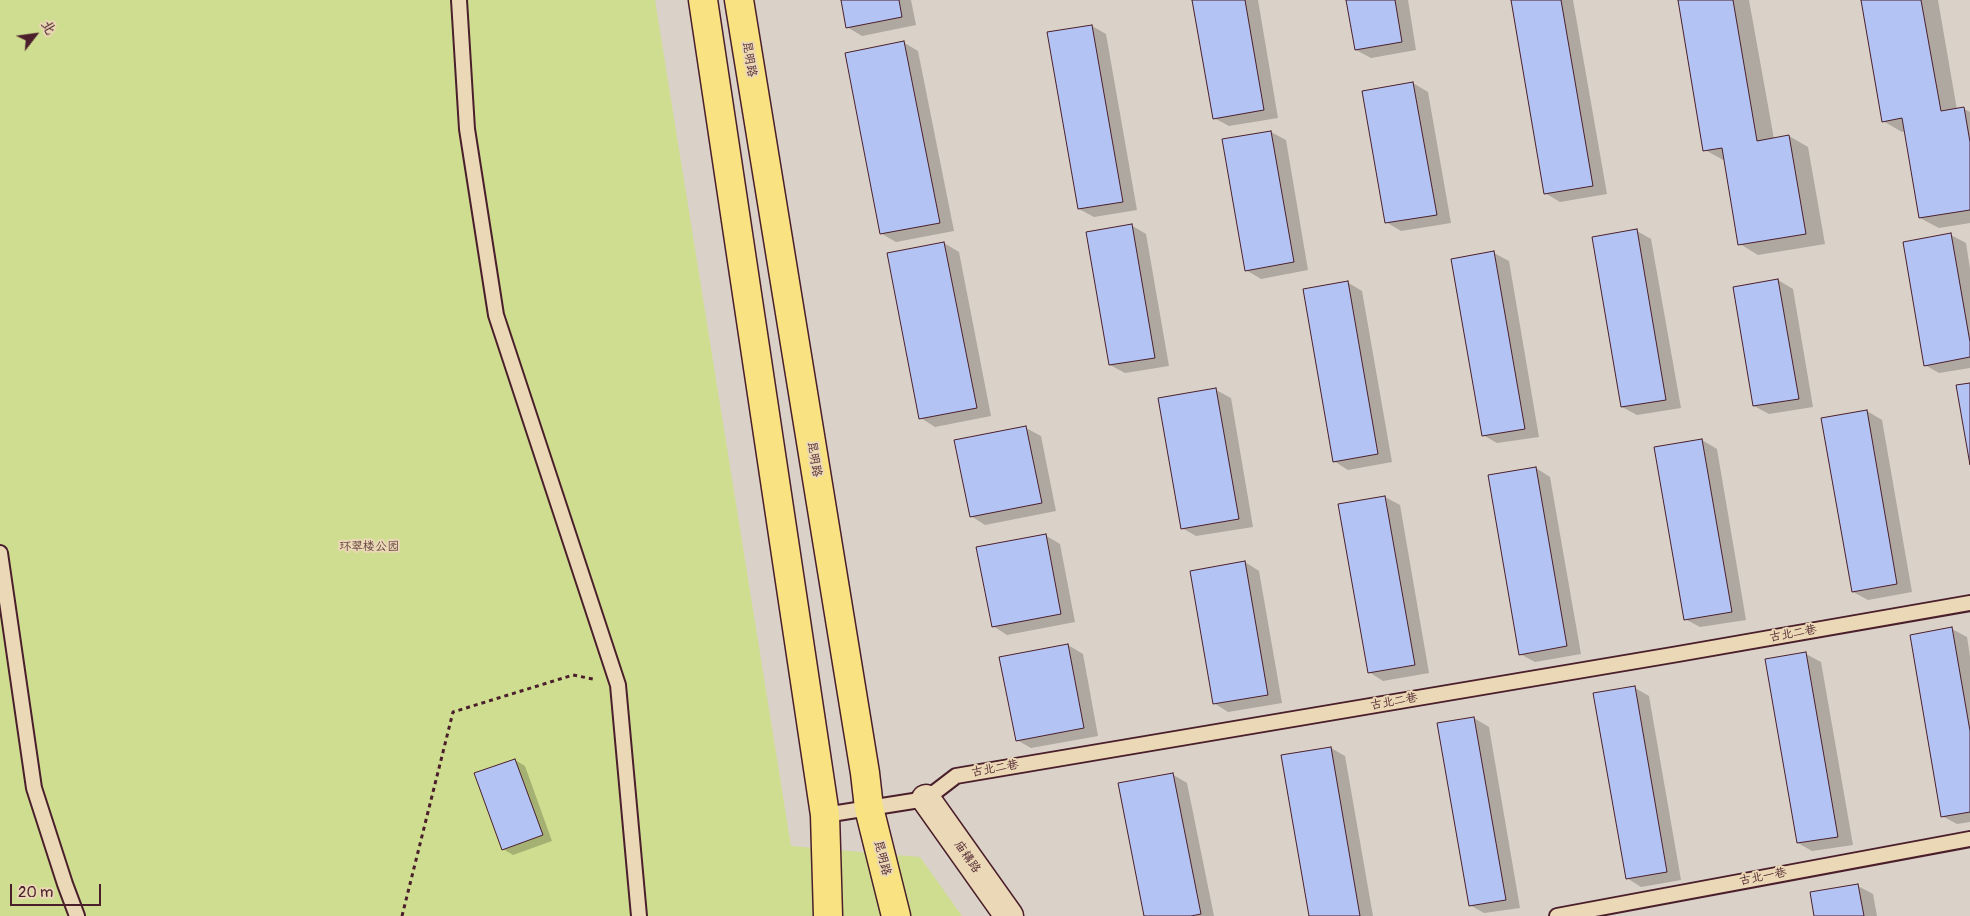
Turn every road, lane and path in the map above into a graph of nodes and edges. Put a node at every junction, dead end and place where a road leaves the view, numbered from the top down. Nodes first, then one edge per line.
1 (459, 0) edge
2 (703, 0) edge
3 (739, 0) edge
4 (0, 553) edge
5 (1970, 603) edge
6 (618, 684) junction
7 (926, 799) junction
8 (869, 808) junction
9 (825, 816) junction
10 (1970, 839) edge
11 (77, 916) edge
12 (402, 916) edge
13 (639, 916) edge
14 (828, 916) edge
15 (896, 916) edge
16 (1009, 916) edge
17 (1556, 916) edge

1 - 6 lane
2 - 9 main road
3 - 8 main road, 昆明路
4 - 11 lane
5 - 7 lane, 古北二巷
6 - 12 path
6 - 13 lane
7 - 8 lane, 古北二巷
7 - 16 street, 庙耩路
8 - 9 lane, 古北二巷
8 - 15 main road, 昆明路
9 - 14 main road
10 - 17 lane, 古北一巷

